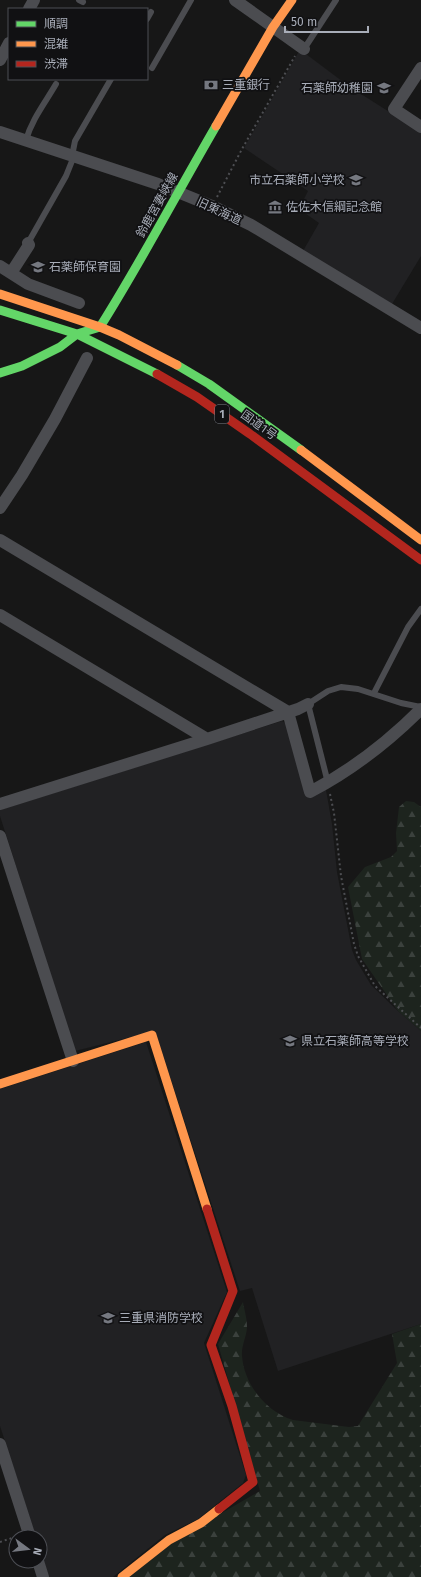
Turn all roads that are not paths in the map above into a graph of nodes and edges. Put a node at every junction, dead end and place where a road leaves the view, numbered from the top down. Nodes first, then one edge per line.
1 (191, 0) edge
2 (235, 0) edge
3 (292, 0) edge
4 (336, 0) edge
5 (151, 12) dead end
6 (148, 17) edge
7 (273, 27) junction
8 (8, 45) edge
9 (302, 47) joint
10 (0, 60) edge
11 (152, 68) dead end
12 (421, 68) edge
13 (110, 80) edge
14 (56, 84) dead end
15 (421, 127) edge
16 (0, 132) edge
17 (26, 140) junction
18 (73, 156) junction
19 (177, 192) junction
20 (28, 243) joint
21 (0, 266) edge
22 (11, 273) junction
23 (0, 294) edge
24 (79, 303) dead end
25 (0, 310) edge
26 (100, 326) junction
27 (421, 328) edge
28 (77, 334) junction
29 (87, 358) dead end
30 (0, 373) edge
31 (0, 508) edge
32 (0, 540) edge
33 (421, 540) edge
34 (421, 560) edge
35 (421, 609) edge
36 (0, 615) edge
37 (374, 693) junction
38 (308, 704) junction
39 (421, 708) edge
40 (288, 712) junction
41 (208, 739) junction
42 (328, 783) junction
43 (0, 804) edge
44 (0, 836) edge
45 (73, 1061) junction
46 (0, 1084) edge
47 (0, 1444) edge
48 (28, 1529) edge
49 (122, 1577) edge

1 - 11 lane
2 - 7 street
3 - 7 main road, 鈴鹿宮妻峡線
4 - 9 lane
5 - 6 lane
7 - 9 street
7 - 19 main road, 鈴鹿宮妻峡線
8 - 10 street
12 - 15 street
13 - 18 lane
14 - 17 lane
16 - 17 street, 旧東海道
17 - 18 street, 旧東海道
18 - 19 street, 旧東海道
18 - 20 lane
19 - 26 main road, 鈴鹿宮妻峡線
19 - 27 street, 旧東海道
20 - 22 street
21 - 22 street
22 - 24 street
23 - 26 main road, 国道1号 / 1
25 - 28 main road, 国道1号 / 1
26 - 28 main road
26 - 33 main road, 国道1号 / 1
28 - 30 main road
28 - 34 main road, 国道1号 / 1
29 - 31 street
32 - 40 street
35 - 37 lane
36 - 41 street
37 - 38 lane
37 - 39 lane
38 - 40 street
38 - 42 lane
39 - 42 street
40 - 41 street
40 - 42 street
41 - 43 street
44 - 45 street
45 - 46 main road
45 - 49 main road
47 - 48 street

